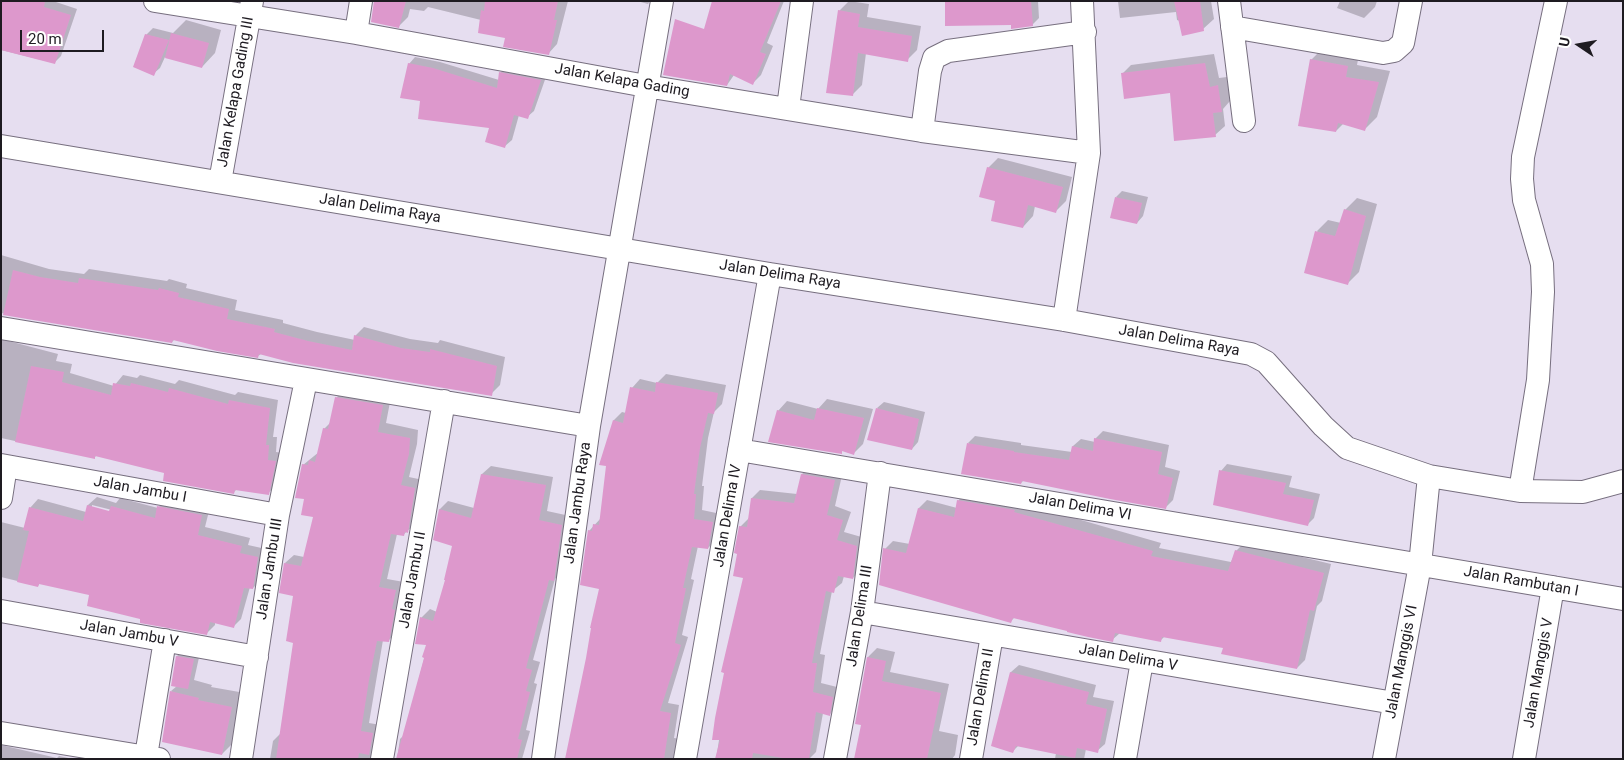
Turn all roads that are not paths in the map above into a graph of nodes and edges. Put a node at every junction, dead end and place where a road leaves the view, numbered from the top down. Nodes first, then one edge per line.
1 (156, 1) edge
2 (362, 1) edge
3 (662, 1) edge
4 (802, 1) edge
5 (1082, 1) edge
6 (1229, 1) edge
7 (1411, 1) edge
8 (1556, 1) edge
9 (251, 8) edge
10 (1232, 27) junction
11 (1085, 32) junction
12 (356, 33) junction
13 (646, 86) junction
14 (788, 108) junction
15 (1244, 121) dead end
16 (922, 131) junction
17 (1, 146) edge
18 (1089, 153) junction
19 (220, 182) junction
20 (620, 249) junction
21 (770, 274) junction
22 (1064, 320) junction
23 (1, 328) edge
24 (306, 380) junction
25 (444, 401) junction
26 (588, 426) junction
27 (739, 450) junction
28 (4, 466) edge
29 (880, 473) junction
30 (1429, 476) junction
31 (1623, 481) edge
32 (1520, 491) junction
33 (1, 498) edge
34 (278, 515) junction
35 (1420, 565) junction
36 (1554, 587) junction
37 (1623, 599) edge
38 (1, 611) edge
39 (862, 612) junction
40 (992, 635) junction
41 (165, 640) junction
42 (257, 656) junction
43 (1142, 660) junction
44 (1394, 703) junction
45 (1, 733) edge
46 (152, 758) edge
47 (241, 759) edge
48 (382, 759) edge
49 (543, 759) edge
50 (685, 759) edge
51 (835, 759) edge
52 (971, 759) edge
53 (1125, 759) edge
54 (1384, 759) edge
55 (1524, 759) edge

1 - 9 street, Jalan Kelapa Gading
2 - 12 street
3 - 13 street, Jalan Jambu Raya
4 - 14 street
5 - 11 street
6 - 10 street
7 - 10 street
8 - 32 street
9 - 12 street, Jalan Kelapa Gading
9 - 19 street, Jalan Kelapa Gading III
10 - 15 street
11 - 16 street
11 - 18 street
12 - 13 street, Jalan Kelapa Gading
13 - 14 street, Jalan Kelapa Gading
13 - 20 street, Jalan Jambu Raya
14 - 16 street, Jalan Kelapa Gading
16 - 18 street, Jalan Kelapa Gading
17 - 19 street, Jalan Delima Raya
18 - 22 street
19 - 20 street, Jalan Delima Raya
20 - 21 street, Jalan Delima Raya
20 - 26 street, Jalan Jambu Raya
21 - 22 street, Jalan Delima Raya
21 - 27 street, Jalan Delima IV
22 - 30 street, Jalan Delima Raya
23 - 24 street
24 - 25 street
24 - 34 street, Jalan Jambu III
25 - 26 street
25 - 48 street, Jalan Jambu II
26 - 49 street, Jalan Jambu Raya
27 - 29 street, Jalan Delima VI
27 - 50 street, Jalan Delima IV
28 - 33 street
28 - 34 street, Jalan Jambu I
29 - 35 street, Jalan Delima VI
29 - 39 street, Jalan Delima III
30 - 32 street, Jalan Delima Raya
30 - 35 street
31 - 32 street, Jalan Delima Raya
34 - 42 street, Jalan Jambu III
35 - 36 street, Jalan Rambutan I
35 - 44 street, Jalan Manggis VI
36 - 37 street, Jalan Rambutan I
36 - 55 street, Jalan Manggis V
38 - 41 street, Jalan Jambu V
39 - 40 street, Jalan Delima V
39 - 51 street, Jalan Delima III
40 - 43 street, Jalan Delima V
40 - 52 street, Jalan Delima II
41 - 42 street, Jalan Jambu V
41 - 46 street
42 - 47 street, Jalan Jambu III
43 - 44 street, Jalan Delima V
43 - 53 street
44 - 54 street, Jalan Manggis VI
45 - 46 street

